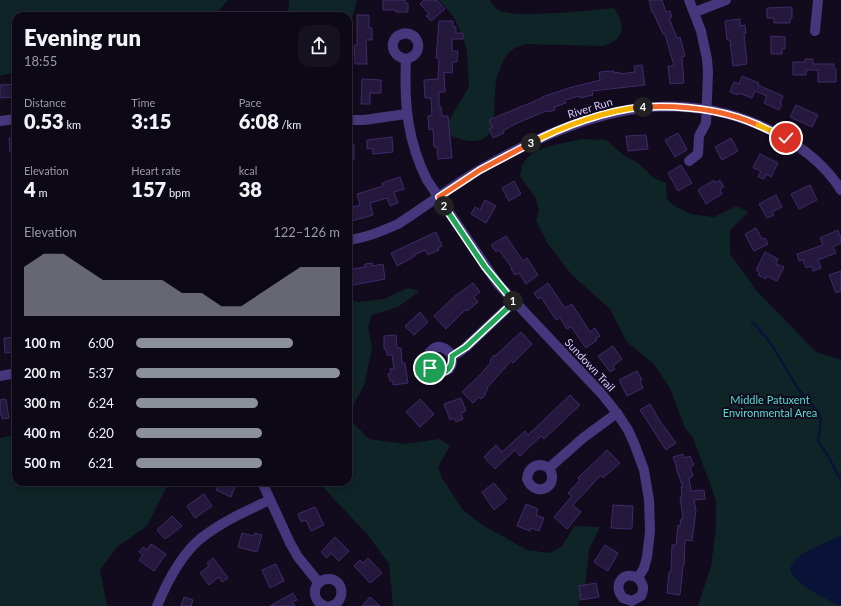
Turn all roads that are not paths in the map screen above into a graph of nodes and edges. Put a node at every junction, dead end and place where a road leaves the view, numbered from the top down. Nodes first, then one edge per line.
1 (690, 0) edge
2 (726, 0) edge
3 (818, 0) edge
4 (695, 12) junction
5 (815, 32) dead end
6 (406, 59) dead end
7 (706, 109) junction
8 (406, 114) junction
9 (12, 120) edge
10 (352, 120) edge
11 (0, 121) edge
12 (689, 162) dead end
13 (841, 190) edge
14 (439, 197) junction
15 (352, 240) edge
16 (514, 302) junction
17 (452, 356) dead end
18 (12, 374) edge
19 (0, 376) edge
20 (617, 413) junction
21 (549, 468) dead end
22 (264, 486) edge
23 (270, 500) junction
24 (638, 578) dead end
25 (319, 583) junction
26 (157, 606) edge
27 (325, 606) edge
28 (331, 606) edge

1 - 4 street
2 - 4 street
3 - 5 street
4 - 7 street
6 - 8 street, Sundown Trail
7 - 12 street
7 - 13 street, River Run
7 - 14 street, River Run
8 - 10 street
8 - 14 street, Sundown Trail
9 - 11 street
14 - 15 street, River Run
14 - 16 street, Sundown Trail
16 - 17 street
16 - 20 street, Sundown Trail
18 - 19 street
20 - 21 street
20 - 24 street, Sundown Trail
22 - 23 street
23 - 25 street
23 - 26 street
25 - 27 street
25 - 28 street

